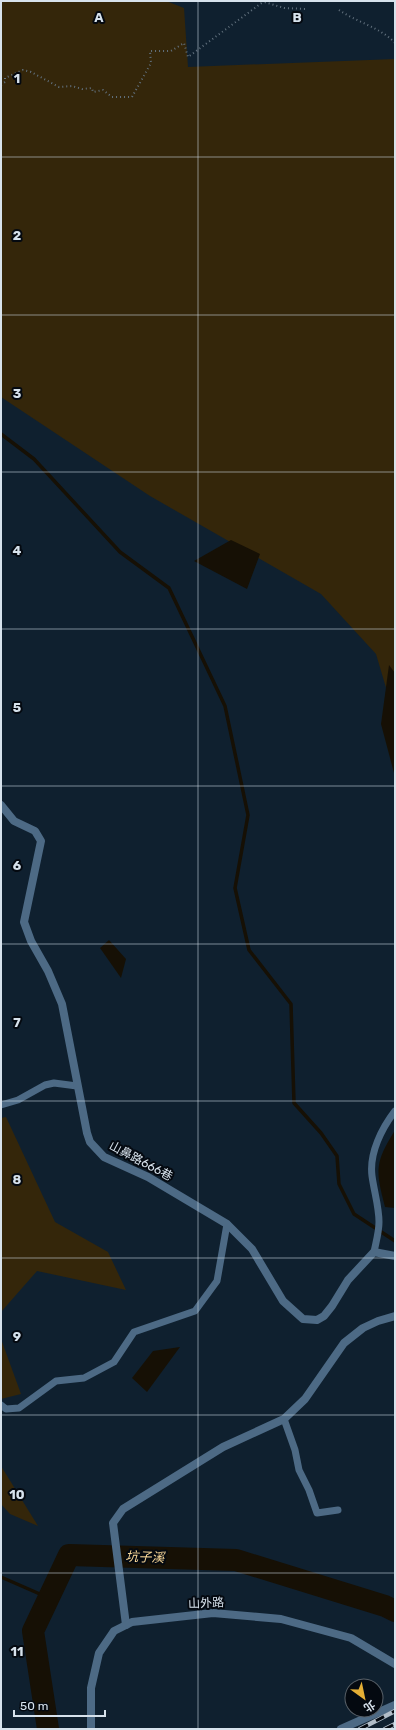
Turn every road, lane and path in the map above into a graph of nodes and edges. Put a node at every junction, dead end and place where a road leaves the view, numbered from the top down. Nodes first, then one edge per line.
1 (262, 2) edge
2 (306, 9) dead end
3 (339, 10) dead end
4 (395, 43) edge
5 (1, 85) edge
6 (1, 804) edge
7 (77, 1086) junction
8 (1, 1105) edge
9 (395, 1111) edge
10 (227, 1224) junction
11 (374, 1252) junction
12 (395, 1256) edge
13 (395, 1316) edge
14 (1, 1405) edge
15 (284, 1418) junction
16 (338, 1510) dead end
17 (126, 1625) junction
18 (395, 1664) edge
19 (395, 1705) edge
20 (91, 1729) edge
21 (341, 1729) edge

1 - 2 path
1 - 5 path
3 - 4 path
6 - 7 street, 山鼻路666巷
7 - 8 lane
7 - 10 street, 山鼻路666巷
9 - 11 lane
10 - 11 street, 山鼻路666巷
10 - 14 lane
11 - 12 street
13 - 15 street
15 - 16 lane
15 - 17 street
17 - 18 street, 山外路
17 - 20 street, 山外路
19 - 21 street

